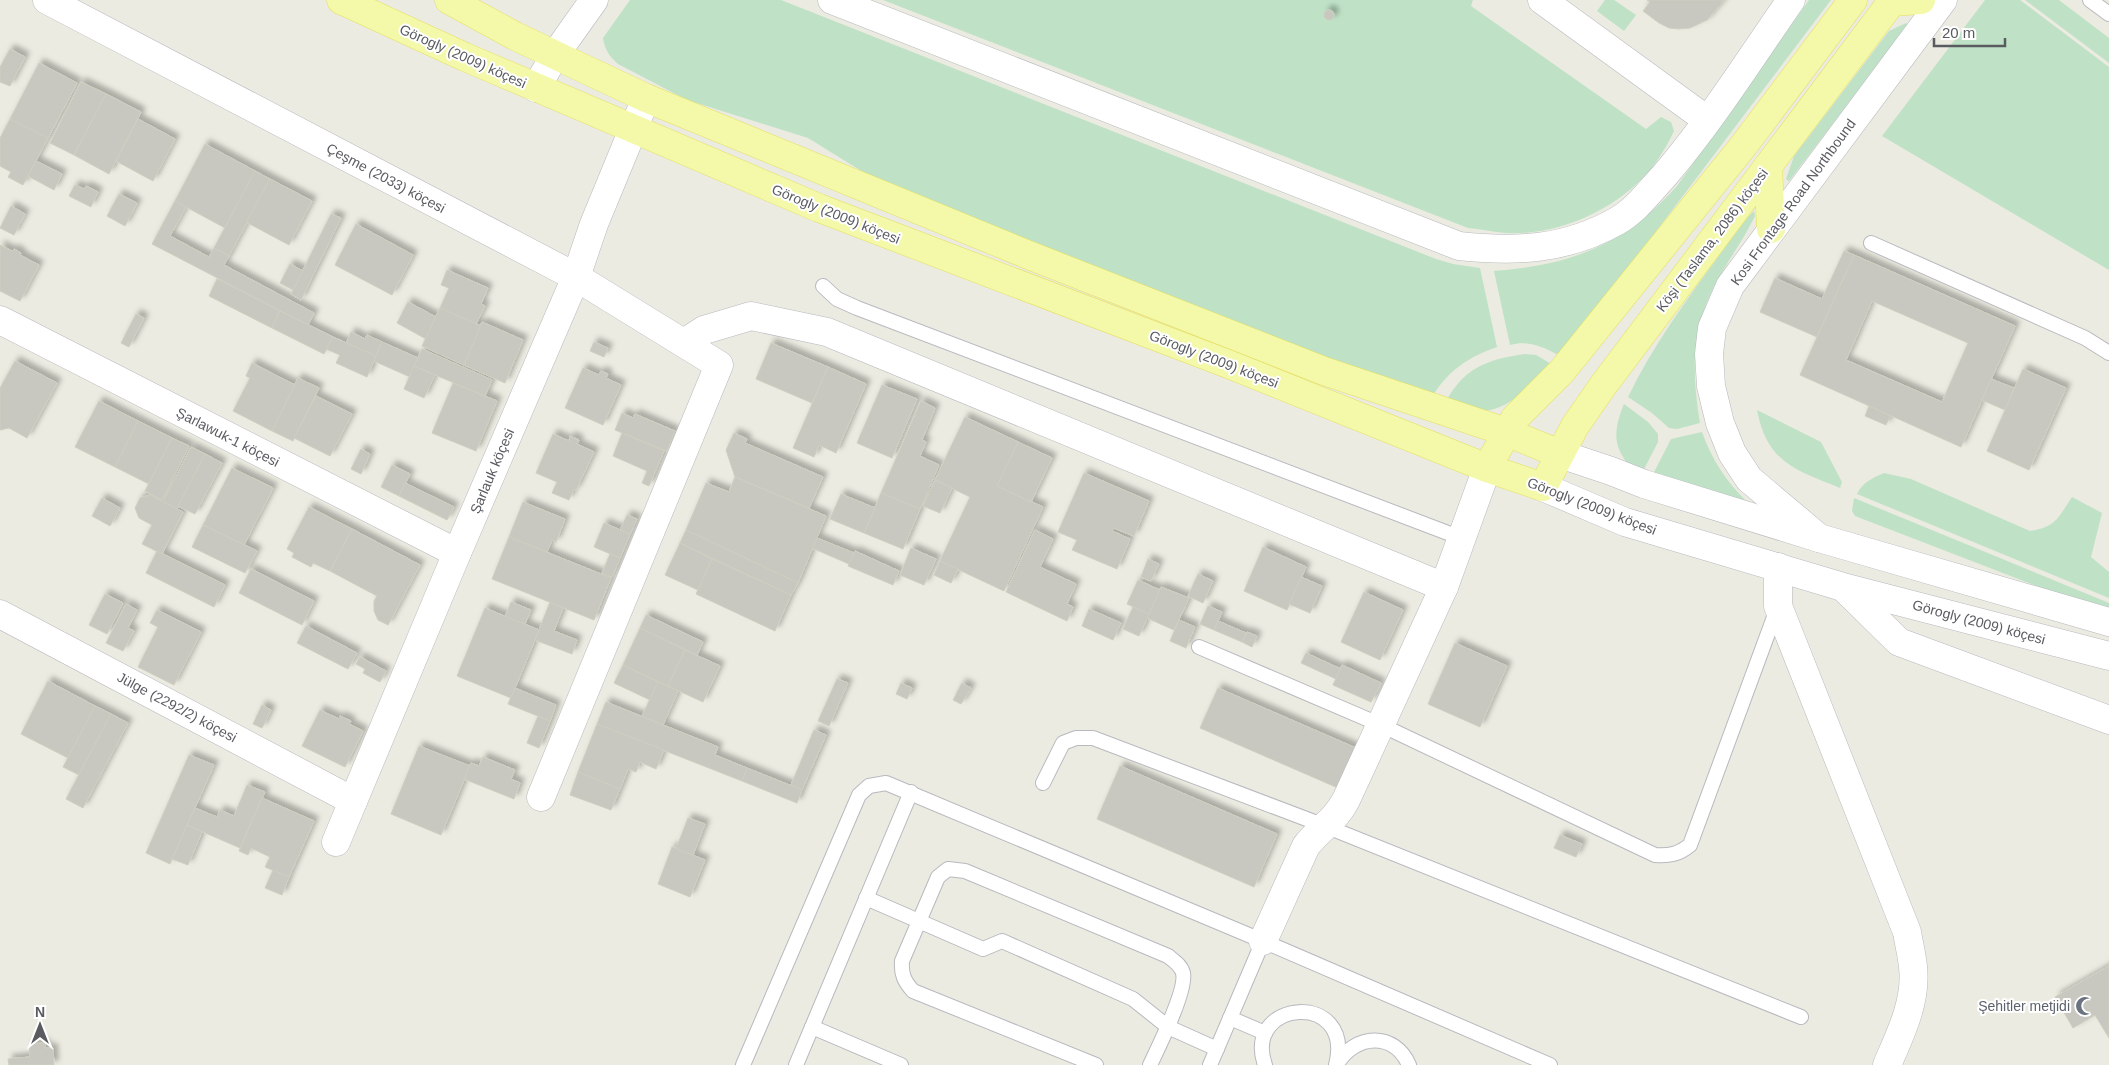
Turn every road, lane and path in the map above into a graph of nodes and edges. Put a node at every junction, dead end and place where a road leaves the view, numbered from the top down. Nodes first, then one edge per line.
1 (47, 0) edge
2 (342, 0) edge
3 (449, 0) edge
4 (594, 0) edge
5 (832, 0) edge
6 (1542, 0) edge
7 (1791, 0) edge
8 (1853, 0) edge
9 (1921, 0) edge
10 (1943, 0) edge
11 (2090, 0) edge
12 (1892, 1) edge
13 (2109, 14) edge
14 (555, 55) junction
15 (536, 88) junction
16 (646, 98) junction
17 (1708, 120) junction
18 (633, 129) junction
19 (1768, 166) junction
20 (1771, 229) junction
21 (1871, 244) dead end
22 (576, 277) junction
23 (822, 286) dead end
24 (0, 320) edge
25 (684, 344) junction
26 (2109, 353) edge
27 (1506, 432) junction
28 (1560, 454) junction
29 (1487, 468) junction
30 (1543, 487) junction
31 (1461, 538) junction
32 (1820, 538) junction
33 (457, 553) junction
34 (1778, 567) junction
35 (1444, 586) junction
36 (1843, 586) junction
37 (1778, 606) junction
38 (0, 614) edge
39 (2109, 622) edge
40 (1199, 647) dead end
41 (2109, 656) edge
42 (2109, 720) edge
43 (1381, 725) junction
44 (1043, 783) dead end
45 (911, 792) junction
46 (541, 797) dead end
47 (353, 801) junction
48 (1325, 826) junction
49 (336, 842) dead end
50 (866, 898) junction
51 (919, 921) junction
52 (1263, 941) junction
53 (1801, 1017) dead end
54 (1230, 1018) junction
55 (812, 1027) junction
56 (1168, 1027) junction
57 (1266, 1033) junction
58 (1217, 1049) junction
59 (743, 1065) edge
60 (796, 1065) edge
61 (901, 1065) edge
62 (1096, 1065) edge
63 (1150, 1065) edge
64 (1210, 1065) edge
65 (1265, 1065) edge
66 (1336, 1065) edge
67 (1409, 1065) edge
68 (1550, 1065) edge
69 (1887, 1065) edge

1 - 22 street, Çeşme (2033) köçesi
2 - 15 main road, Görogly (2009) köçesi
3 - 14 main road, Görogly (2009) köçesi
4 - 14 street
5 - 17 street
6 - 17 street
7 - 17 street
8 - 27 main road
9 - 12 main road
10 - 20 street, Kosi Frontage Road Northbound
11 - 13 lane
12 - 19 main road, Köşi (Taslama, 2086) köçesi
14 - 15 street
14 - 16 main road, Görogly (2009) köçesi
15 - 18 main road, Görogly (2009) köçesi
16 - 18 street, Şarlauk köçesi
16 - 27 main road, Görogly (2009) köçesi
18 - 22 street, Şarlauk köçesi
18 - 29 main road, Görogly (2009) köçesi
19 - 20 main road
19 - 28 main road, Köşi (Taslama, 2086) köçesi
20 - 32 street, Kosi Frontage Road Northbound
21 - 26 lane
22 - 25 street, Çeşme (2033) köçesi
22 - 33 street, Şarlauk köçesi
23 - 31 lane
24 - 33 street, Şarlawuk-1 köçesi
25 - 35 street
25 - 46 street, Çeşme (2033) köçesi
27 - 28 main road, Görogly (2009) köçesi
27 - 29 main road
28 - 30 main road, Köşi (Taslama, 2086) köçesi
28 - 32 street, Görogly (2009) köçesi
29 - 30 main road, Görogly (2009) köçesi
29 - 31 street
30 - 34 street, Görogly (2009) köçesi
31 - 35 street
32 - 39 street, Görogly (2009) köçesi
33 - 47 street, Şarlauk köçesi
34 - 36 street, Görogly (2009) köçesi
34 - 37 street
35 - 43 street
36 - 41 street, Görogly (2009) köçesi
36 - 42 street
37 - 43 lane
37 - 69 street
38 - 47 street, Jülge (2292/2) köçesi
40 - 43 lane
43 - 48 street
44 - 48 lane
45 - 50 lane
45 - 52 lane
45 - 59 lane
47 - 49 street, Şarlauk köçesi
48 - 52 street
48 - 53 lane
50 - 51 lane
50 - 55 lane
51 - 56 lane
51 - 56 lane
51 - 62 lane
52 - 54 lane
52 - 68 lane
54 - 57 lane
54 - 58 lane
55 - 60 lane
55 - 61 lane
56 - 58 lane
56 - 63 lane
57 - 65 lane
57 - 66 lane
58 - 64 lane
66 - 67 lane

